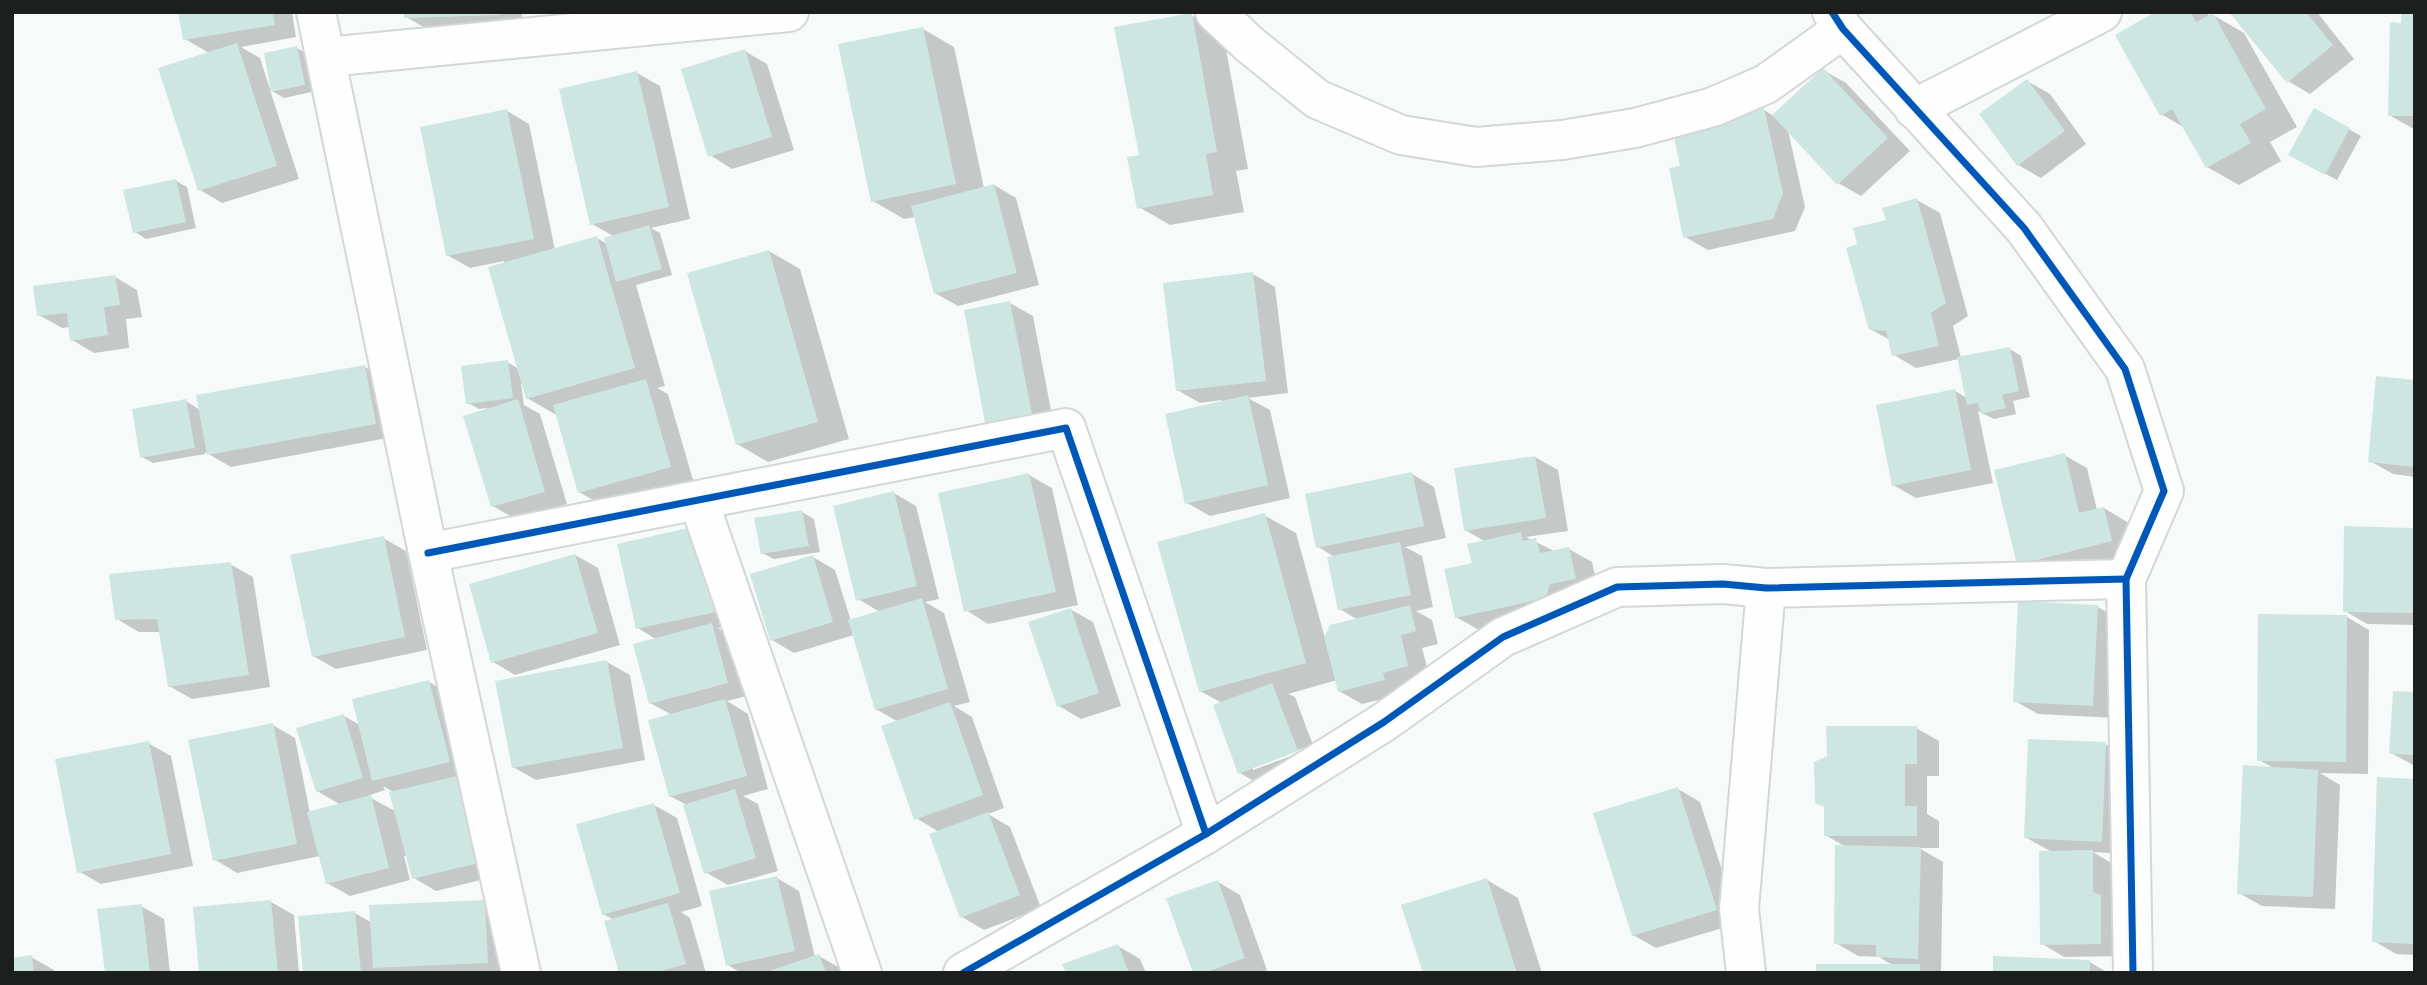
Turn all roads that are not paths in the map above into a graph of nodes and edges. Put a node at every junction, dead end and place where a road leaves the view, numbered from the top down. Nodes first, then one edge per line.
1 (316, 12) edge
2 (789, 12) edge
3 (1215, 12) edge
4 (2102, 12) edge
5 (1837, 21) edge
6 (327, 57) junction
7 (1914, 109) junction
8 (699, 502) junction
9 (428, 553) junction
10 (2126, 579) junction
11 (1766, 588) junction
12 (1206, 834) junction
13 (521, 973) edge
14 (862, 973) edge
15 (962, 973) edge
16 (1745, 973) edge
17 (2133, 973) edge

1 - 6 street
2 - 6 street
3 - 5 street
4 - 7 street
5 - 7 street
6 - 9 street
7 - 10 street
8 - 9 street
8 - 12 street
8 - 14 street
9 - 13 street
10 - 11 street
10 - 17 street
11 - 12 street
11 - 16 street
12 - 15 street

